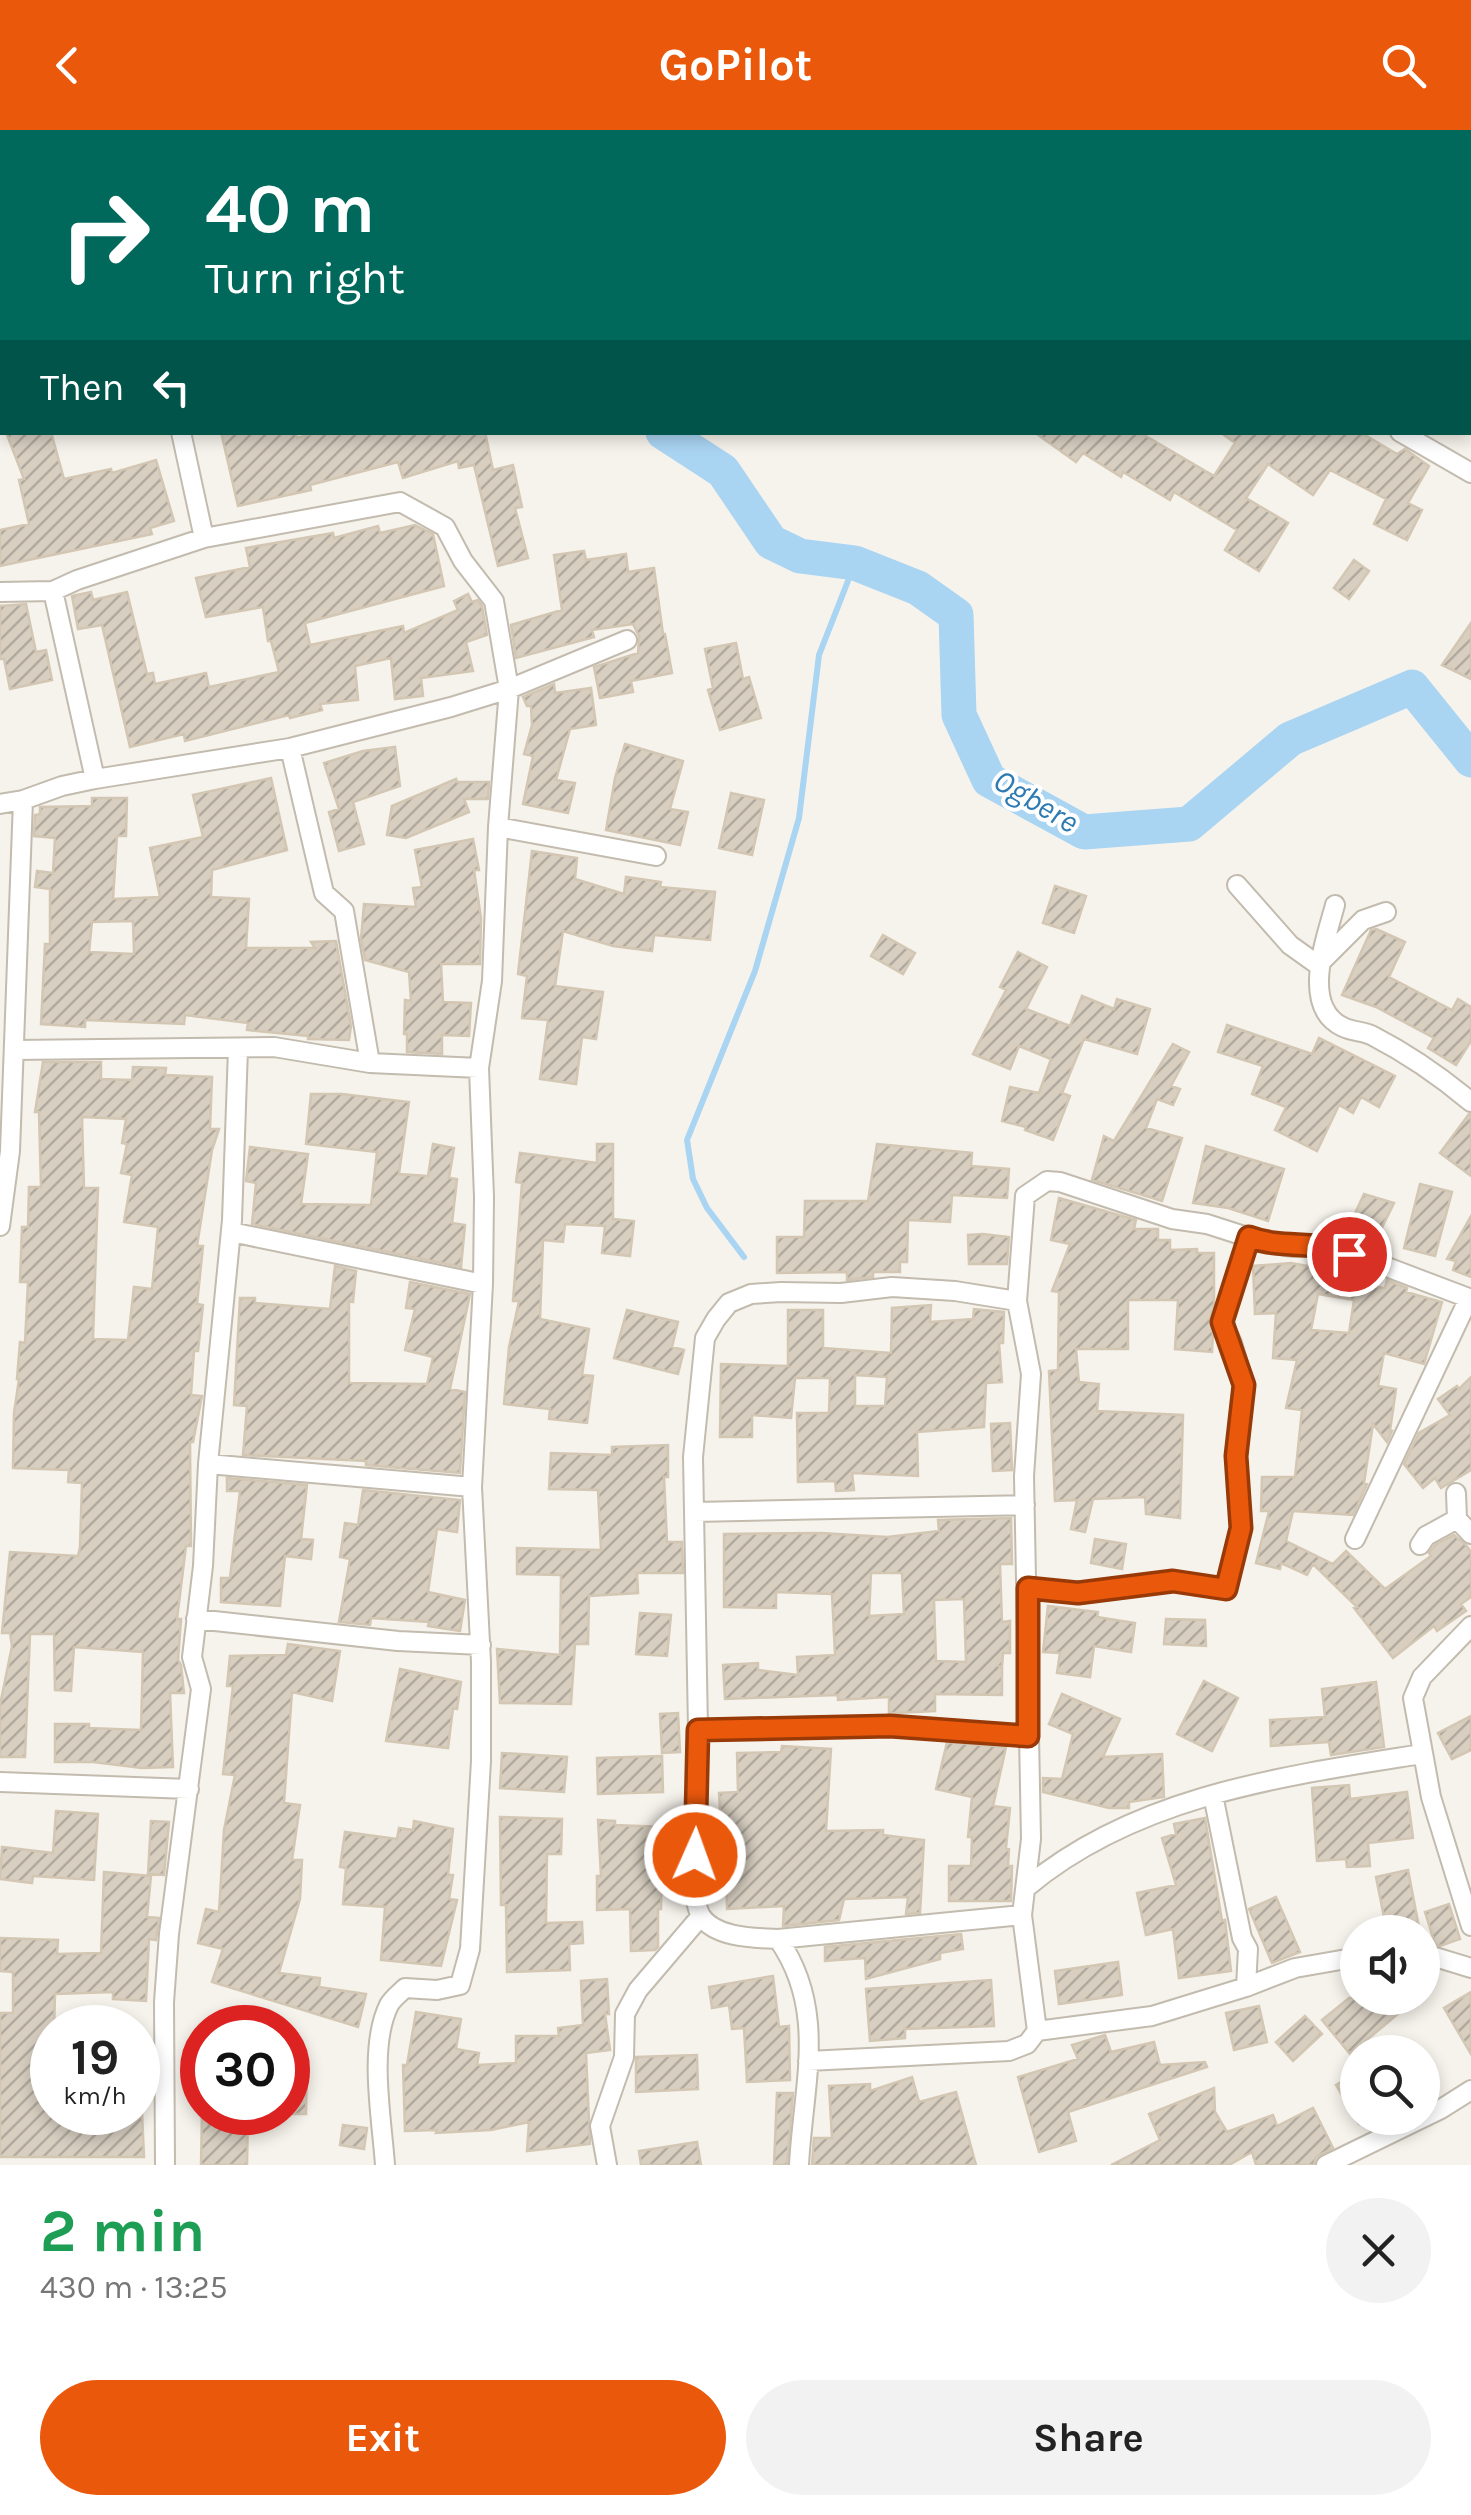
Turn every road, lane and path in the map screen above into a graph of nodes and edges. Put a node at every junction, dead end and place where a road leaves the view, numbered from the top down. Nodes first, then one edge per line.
1 (182, 435) edge
2 (1409, 435) edge
3 (1471, 473) edge
4 (204, 538) junction
5 (53, 591) junction
6 (0, 592) edge
7 (627, 640) dead end
8 (509, 690) junction
9 (290, 748) junction
10 (96, 779) junction
11 (23, 800) junction
12 (0, 804) edge
13 (498, 827) junction
14 (656, 856) dead end
15 (1237, 885) dead end
16 (1335, 905) dead end
17 (1386, 912) dead end
18 (1318, 964) junction
19 (238, 1049) junction
20 (14, 1050) junction
21 (370, 1063) junction
22 (479, 1068) junction
23 (1471, 1102) edge
24 (0, 1226) edge
25 (231, 1232) junction
26 (1249, 1237) junction
27 (483, 1284) junction
28 (1470, 1299) edge
29 (1017, 1301) junction
30 (208, 1464) junction
31 (472, 1487) junction
32 (1456, 1494) dead end
33 (1025, 1506) junction
34 (694, 1512) junction
35 (1457, 1518) junction
36 (1471, 1534) edge
37 (1355, 1539) dead end
38 (1420, 1545) dead end
39 (1028, 1588) junction
40 (196, 1619) junction
41 (1471, 1626) edge
42 (480, 1644) junction
43 (698, 1730) junction
44 (1028, 1736) junction
45 (1422, 1754) junction
46 (0, 1782) edge
47 (189, 1789) junction
48 (1213, 1795) junction
49 (1027, 1887) junction
50 (1022, 1914) junction
51 (701, 1916) junction
52 (1471, 1926) edge
53 (778, 1939) junction
54 (1440, 1959) edge
55 (1340, 1960) edge
56 (1471, 1968) edge
57 (1246, 1988) junction
58 (1037, 2032) junction
59 (808, 2061) junction
60 (1471, 2090) edge
61 (165, 2165) edge
62 (386, 2165) edge
63 (607, 2165) edge
64 (800, 2165) edge
65 (1326, 2165) edge

1 - 4 street
2 - 3 street
4 - 5 street
4 - 8 street
5 - 6 street
5 - 10 street
7 - 8 street
8 - 9 street
8 - 13 street
9 - 10 street
9 - 21 street
10 - 11 street
11 - 12 street
11 - 20 street
13 - 14 street
13 - 22 street
15 - 18 street
16 - 18 street
17 - 18 street
18 - 23 street
19 - 20 street
19 - 21 street
19 - 25 street
20 - 24 street
21 - 22 street
22 - 27 street
25 - 27 street
25 - 30 street
26 - 28 street
26 - 29 street
26 - 39 street
27 - 31 street
28 - 37 street
29 - 33 street
29 - 34 street
30 - 31 street
30 - 40 street
31 - 42 street
32 - 35 street
33 - 34 street
33 - 39 street
34 - 43 street
35 - 36 street
35 - 38 street
39 - 44 street
40 - 42 street
40 - 47 street
41 - 45 street
42 - 62 street
43 - 44 street
43 - 51 street
44 - 49 street
45 - 48 street
45 - 52 street
46 - 47 street
47 - 61 street
48 - 49 street
48 - 57 street
49 - 50 street
50 - 53 street
50 - 58 street
51 - 53 street
51 - 63 street
53 - 59 street
54 - 56 street
55 - 57 street
57 - 58 street
58 - 59 street
59 - 64 street
60 - 65 street

